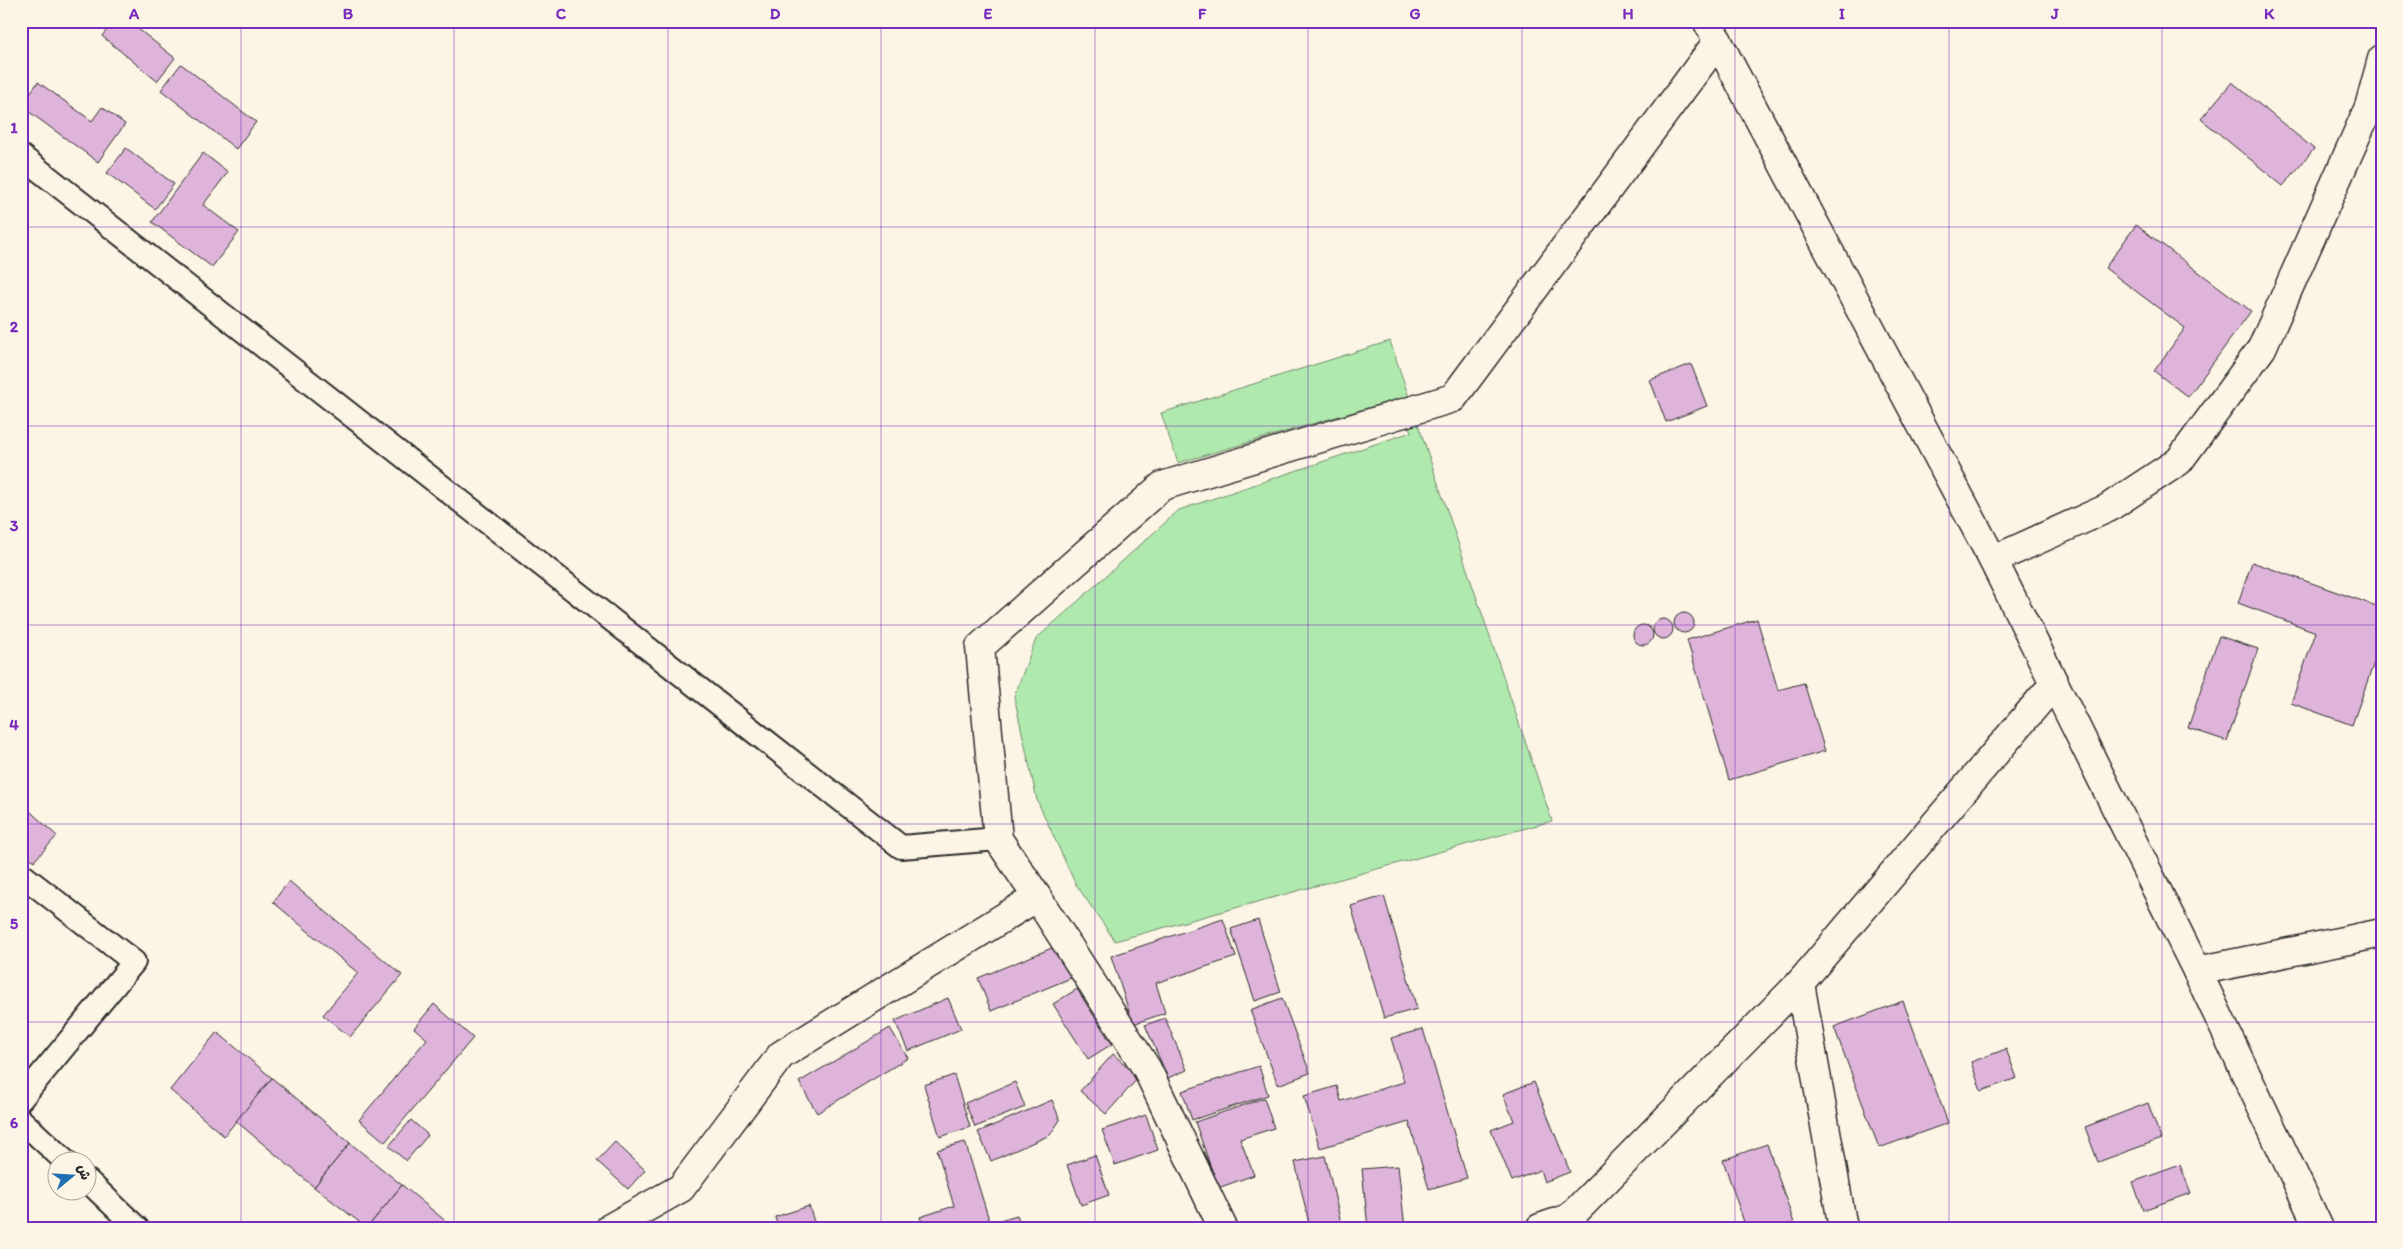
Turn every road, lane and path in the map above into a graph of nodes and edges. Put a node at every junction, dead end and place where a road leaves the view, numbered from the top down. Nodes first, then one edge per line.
1 (1712, 31) edge
2 (2382, 59) edge
3 (21, 156) edge
4 (1993, 560) junction
5 (2053, 684) junction
6 (998, 840) junction
7 (21, 874) edge
8 (1037, 897) junction
9 (2382, 933) edge
10 (2197, 971) junction
11 (1800, 983) junction
12 (21, 1099) edge
13 (21, 1120) edge
14 (55, 1152) edge
15 (98, 1190) edge
16 (138, 1228) edge
17 (610, 1228) edge
18 (1223, 1228) edge
19 (1540, 1228) edge
20 (1843, 1228) edge
21 (2319, 1228) edge

1 - 4 street
1 - 6 street
2 - 4 street
3 - 6 lane
4 - 5 street
5 - 10 street
5 - 11 street
6 - 8 street
7 - 12 lane
8 - 17 street
8 - 18 street
9 - 10 street
10 - 21 street
11 - 19 street
11 - 20 street
13 - 14 lane
15 - 16 lane

